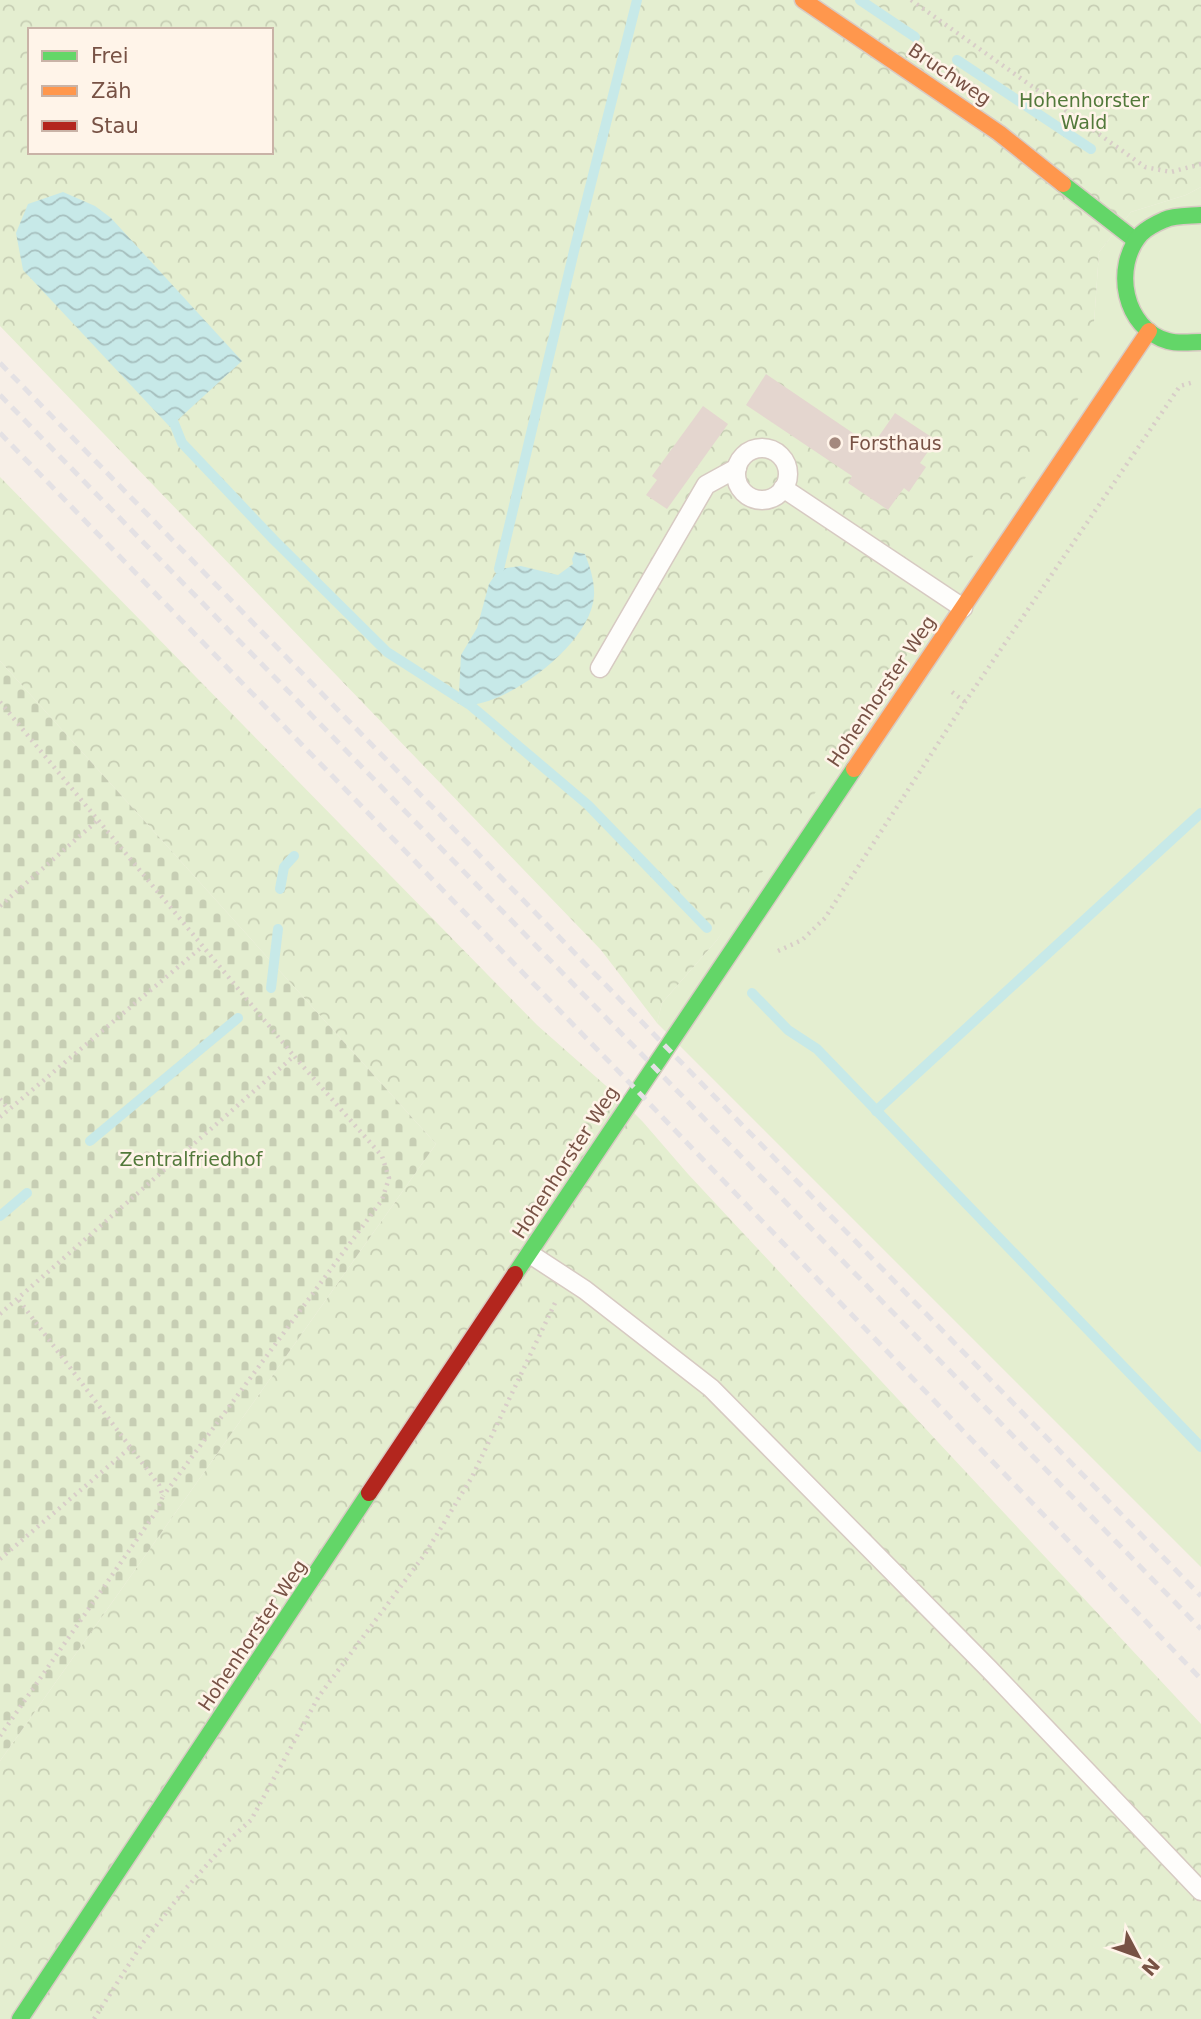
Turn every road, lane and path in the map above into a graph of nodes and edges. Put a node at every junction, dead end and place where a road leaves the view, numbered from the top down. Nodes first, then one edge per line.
1 (803, 0) edge
2 (911, 0) edge
3 (1201, 164) edge
4 (1201, 215) edge
5 (1135, 240) junction
6 (1149, 331) junction
7 (1201, 342) edge
8 (1201, 379) edge
9 (737, 468) junction
10 (783, 488) junction
11 (963, 608) junction
12 (600, 668) dead end
13 (0, 702) edge
14 (98, 820) junction
15 (0, 906) edge
16 (203, 946) junction
17 (770, 954) dead end
18 (294, 1056) junction
19 (0, 1099) edge
20 (9, 1110) junction
21 (0, 1118) edge
22 (530, 1254) junction
23 (566, 1278) junction
24 (18, 1299) junction
25 (0, 1314) edge
26 (131, 1447) junction
27 (163, 1496) junction
28 (0, 1559) edge
29 (0, 1736) edge
30 (1201, 1891) edge
31 (20, 2019) edge
32 (94, 2019) edge

1 - 5 street, Bruchweg
2 - 3 path
4 - 5 street
5 - 6 street
6 - 7 street
6 - 11 street, Hohenhorster Weg
8 - 17 path
9 - 10 lane
9 - 10 lane
9 - 12 lane
10 - 11 lane
11 - 22 street, Hohenhorster Weg
13 - 14 path
14 - 15 path
14 - 16 path
16 - 18 path
16 - 20 path
18 - 24 path
18 - 27 path
19 - 20 path
20 - 21 path
22 - 23 lane
22 - 31 street, Hohenhorster Weg
23 - 30 lane
23 - 32 path
24 - 25 path
24 - 26 path
26 - 27 path
26 - 28 path
27 - 29 path

